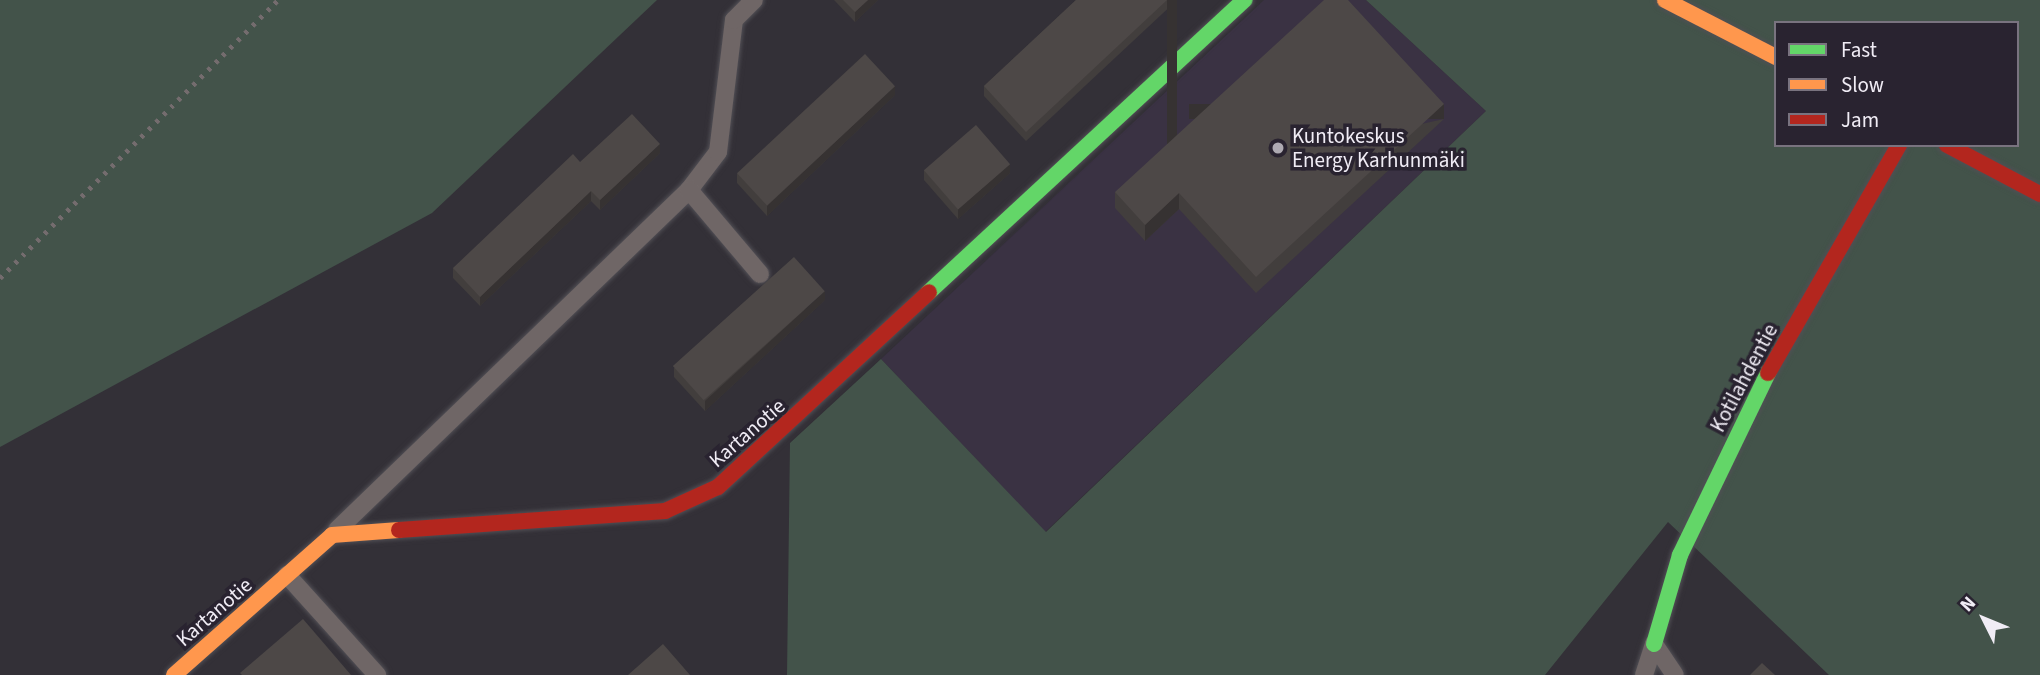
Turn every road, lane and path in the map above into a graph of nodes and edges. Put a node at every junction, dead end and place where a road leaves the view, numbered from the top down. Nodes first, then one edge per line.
1 (754, 0) edge
2 (1244, 0) edge
3 (1665, 0) edge
4 (1774, 56) edge
5 (1898, 147) edge
6 (1951, 147) edge
7 (689, 190) junction
8 (2040, 194) edge
9 (760, 274) dead end
10 (332, 534) junction
11 (288, 575) junction
12 (1654, 644) junction
13 (174, 675) edge
14 (377, 675) edge
15 (1644, 675) edge
16 (1675, 675) edge

1 - 7 lane
2 - 10 street, Kartanotie
3 - 4 street
5 - 12 street, Kotilahdentie
6 - 8 street
7 - 9 lane
7 - 10 lane
10 - 11 street, Kartanotie
11 - 13 street, Kartanotie
11 - 14 lane
12 - 15 lane
12 - 16 lane

